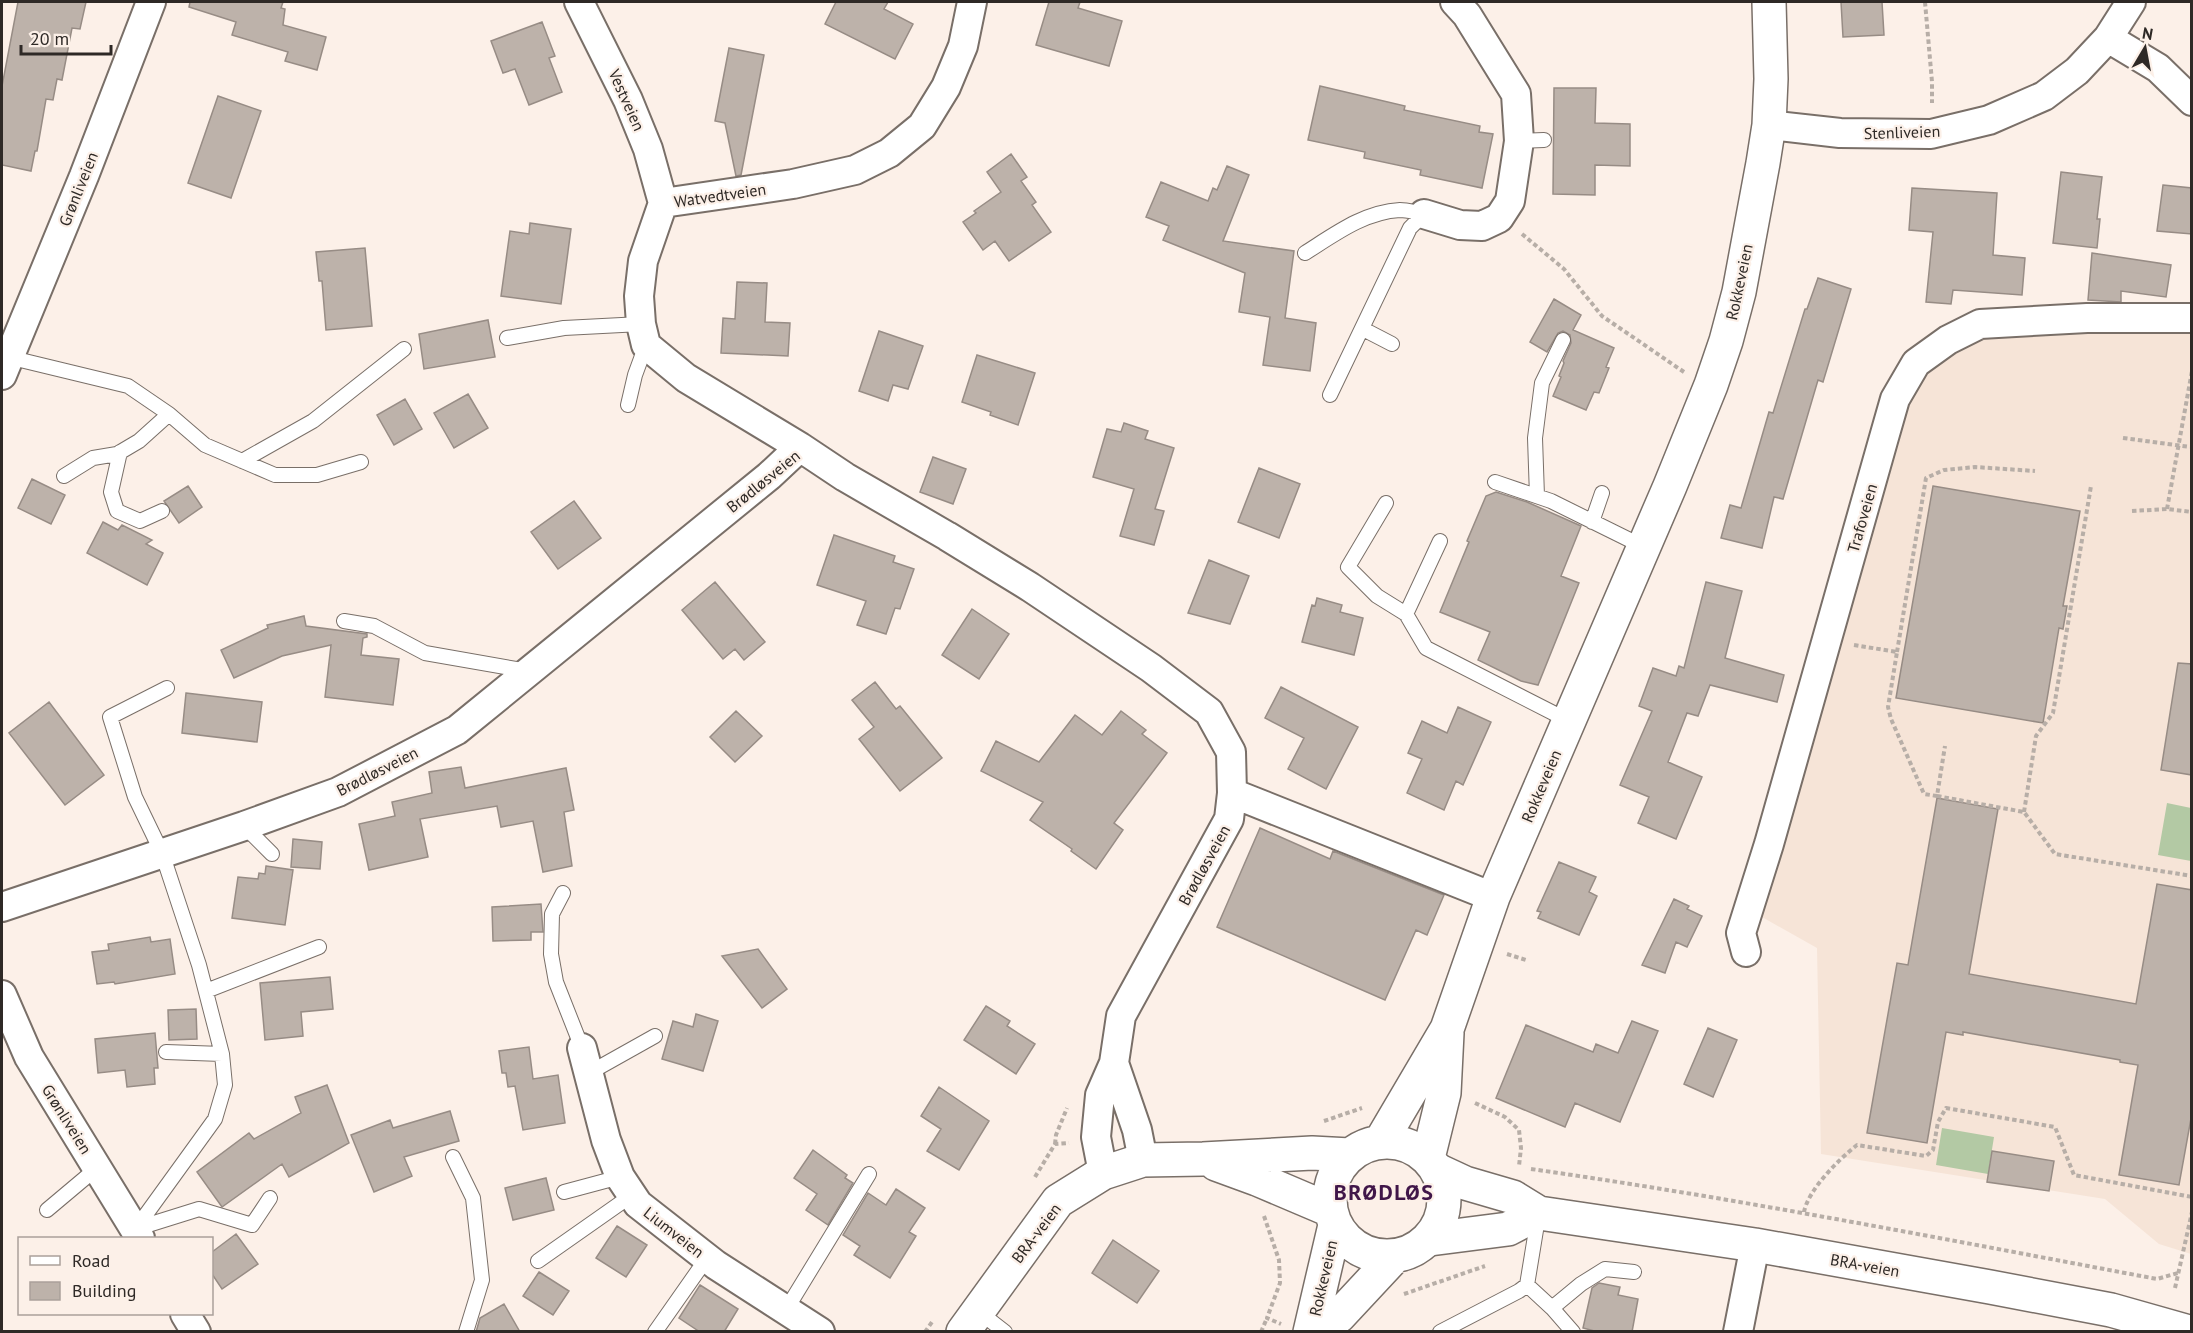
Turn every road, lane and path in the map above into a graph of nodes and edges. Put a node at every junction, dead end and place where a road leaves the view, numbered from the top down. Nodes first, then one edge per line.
1 (151, 2) edge
2 (579, 2) edge
3 (972, 2) edge
4 (1455, 2) edge
5 (1769, 2) edge
6 (1925, 2) edge
7 (2132, 2) edge
8 (2108, 38) junction
9 (2192, 101) edge
10 (1769, 125) junction
11 (1931, 134) junction
12 (663, 203) junction
13 (1424, 214) junction
14 (1499, 218) junction
15 (1305, 253) dead end
16 (2192, 318) edge
17 (1363, 329) junction
18 (643, 335) junction
19 (507, 338) dead end
20 (1563, 340) dead end
21 (1392, 344) dead end
22 (404, 349) dead end
23 (4, 368) edge
24 (2192, 371) edge
25 (1711, 385) junction
26 (1330, 395) dead end
27 (628, 405) dead end
28 (169, 414) junction
29 (2124, 438) dead end
30 (2178, 445) junction
31 (800, 447) junction
32 (2190, 447) dead end
33 (120, 452) junction
34 (242, 461) junction
35 (362, 462) dead end
36 (2035, 471) dead end
37 (64, 476) dead end
38 (1495, 482) dead end
39 (2091, 486) dead end
40 (1602, 493) dead end
41 (1537, 496) junction
42 (1386, 503) dead end
43 (2167, 509) junction
44 (162, 511) dead end
45 (2132, 511) dead end
46 (2192, 512) edge
47 (1592, 522) junction
48 (1440, 541) dead end
49 (1644, 547) junction
50 (1406, 614) junction
51 (344, 621) dead end
52 (1826, 641) junction
53 (1897, 652) junction
54 (530, 671) junction
55 (167, 688) dead end
56 (1569, 721) junction
57 (1945, 746) dead end
58 (1232, 793) junction
59 (1937, 796) junction
60 (2024, 812) junction
61 (244, 826) junction
62 (162, 853) junction
63 (272, 854) dead end
64 (2192, 876) edge
65 (563, 893) dead end
66 (1493, 897) junction
67 (2, 907) edge
68 (319, 947) dead end
69 (1746, 952) dead end
70 (206, 991) junction
71 (2, 995) edge
72 (1447, 1029) junction
73 (655, 1036) dead end
74 (166, 1052) dead end
75 (222, 1054) junction
76 (585, 1061) junction
77 (1114, 1063) junction
78 (1465, 1100) dead end
79 (1369, 1101) dead end
80 (1320, 1122) dead end
81 (1381, 1141) junction
82 (1350, 1155) junction
83 (453, 1157) dead end
84 (1143, 1160) junction
85 (1203, 1160) junction
86 (1433, 1164) junction
87 (97, 1168) junction
88 (1103, 1173) junction
89 (869, 1174) dead end
90 (626, 1186) junction
91 (564, 1192) dead end
92 (2192, 1197) edge
93 (270, 1198) dead end
94 (46, 1210) dead end
95 (1804, 1212) junction
96 (2192, 1212) edge
97 (1263, 1213) dead end
98 (1539, 1213) junction
99 (1333, 1218) junction
100 (2190, 1231) edge
101 (134, 1236) edge
102 (1430, 1239) junction
103 (1755, 1245) junction
104 (1394, 1257) junction
105 (707, 1258) junction
106 (538, 1261) dead end
107 (1491, 1264) dead end
108 (1634, 1272) dead end
109 (2178, 1273) junction
110 (1527, 1285) junction
111 (2175, 1288) dead end
112 (1395, 1297) dead end
113 (1552, 1308) junction
114 (186, 1315) edge
115 (1267, 1318) junction
116 (971, 1321) edge
117 (805, 1324) edge
118 (1305, 1330) edge
119 (196, 1332) edge
120 (466, 1332) edge
121 (655, 1332) edge
122 (1005, 1332) edge
123 (1261, 1332) edge
124 (1440, 1332) edge
125 (1573, 1332) edge
126 (1738, 1332) edge
127 (2188, 1332) edge

1 - 23 street, Grønliveien
2 - 12 street, Vestveien
3 - 12 street, Watvedtveien
4 - 14 street
5 - 10 main road, Rokkeveien
6 - 11 path
7 - 8 street, Stenliveien
8 - 9 street
8 - 11 street, Stenliveien
10 - 11 street, Stenliveien
10 - 25 main road, Rokkeveien
12 - 18 street, Watvedtveien
13 - 14 street
13 - 15 lane
13 - 17 lane
14 - 25 path
16 - 52 street, Trafoveien
17 - 21 lane
17 - 26 lane
18 - 19 lane
18 - 27 lane
18 - 31 street
20 - 41 lane
22 - 34 lane
23 - 28 lane
24 - 30 path
25 - 49 main road, Rokkeveien
28 - 33 lane
28 - 34 lane
29 - 30 path
30 - 32 path
30 - 43 path
31 - 54 street, Brødløsveien
31 - 58 street, Brødløsveien
33 - 37 lane
33 - 44 lane
34 - 35 lane
36 - 53 path
38 - 41 lane
39 - 60 path
40 - 47 lane
41 - 47 lane
42 - 50 lane
43 - 45 path
43 - 46 path
47 - 49 lane
48 - 50 lane
49 - 56 main road, Rokkeveien
50 - 56 lane
51 - 54 lane
52 - 53 path
52 - 69 street, Trafoveien
53 - 59 path
54 - 61 street, Brødløsveien
55 - 62 lane
56 - 66 main road, Rokkeveien
57 - 59 path
58 - 66 street
58 - 77 street, Brødløsveien
59 - 60 path
60 - 64 path
61 - 62 street, Brødløsveien
61 - 63 lane
62 - 67 street, Brødløsveien
62 - 70 lane
65 - 76 lane
66 - 72 main road, Rokkeveien
68 - 70 lane
70 - 75 lane
71 - 87 street, Grønliveien
72 - 81 main road, Rokkeveien
72 - 86 main road, Rokkeveien
73 - 76 lane
74 - 75 lane
75 - 101 lane
76 - 90 street, Liumveien
77 - 84 street, Brødløsveien
77 - 88 street, Brødløsveien
78 - 95 path
79 - 80 path
81 - 82 main road
81 - 86 main road
82 - 85 main road, BRA-veien
82 - 99 main road
83 - 120 lane
84 - 85 main road, BRA-veien
84 - 88 main road, BRA-veien
85 - 99 main road, BRA-veien
86 - 98 main road, BRA-veien
86 - 102 main road
87 - 94 lane
87 - 101 street, Grønliveien
88 - 116 main road, BRA-veien
89 - 117 lane
90 - 91 lane
90 - 105 street, Liumveien
90 - 106 lane
92 - 95 path
93 - 101 lane
95 - 109 path
96 - 100 path
97 - 115 path
98 - 102 main road
98 - 103 main road, BRA-veien
98 - 110 lane
99 - 104 main road
99 - 118 main road, Rokkeveien
100 - 109 path
102 - 104 main road
103 - 126 street
103 - 127 main road, BRA-veien
104 - 118 main road, Rokkeveien
105 - 117 street, Liumveien
105 - 121 lane
107 - 112 path
108 - 113 lane
109 - 111 path
110 - 113 lane
110 - 124 lane
113 - 125 lane
114 - 119 street
115 - 118 path
115 - 123 path
116 - 122 lane

